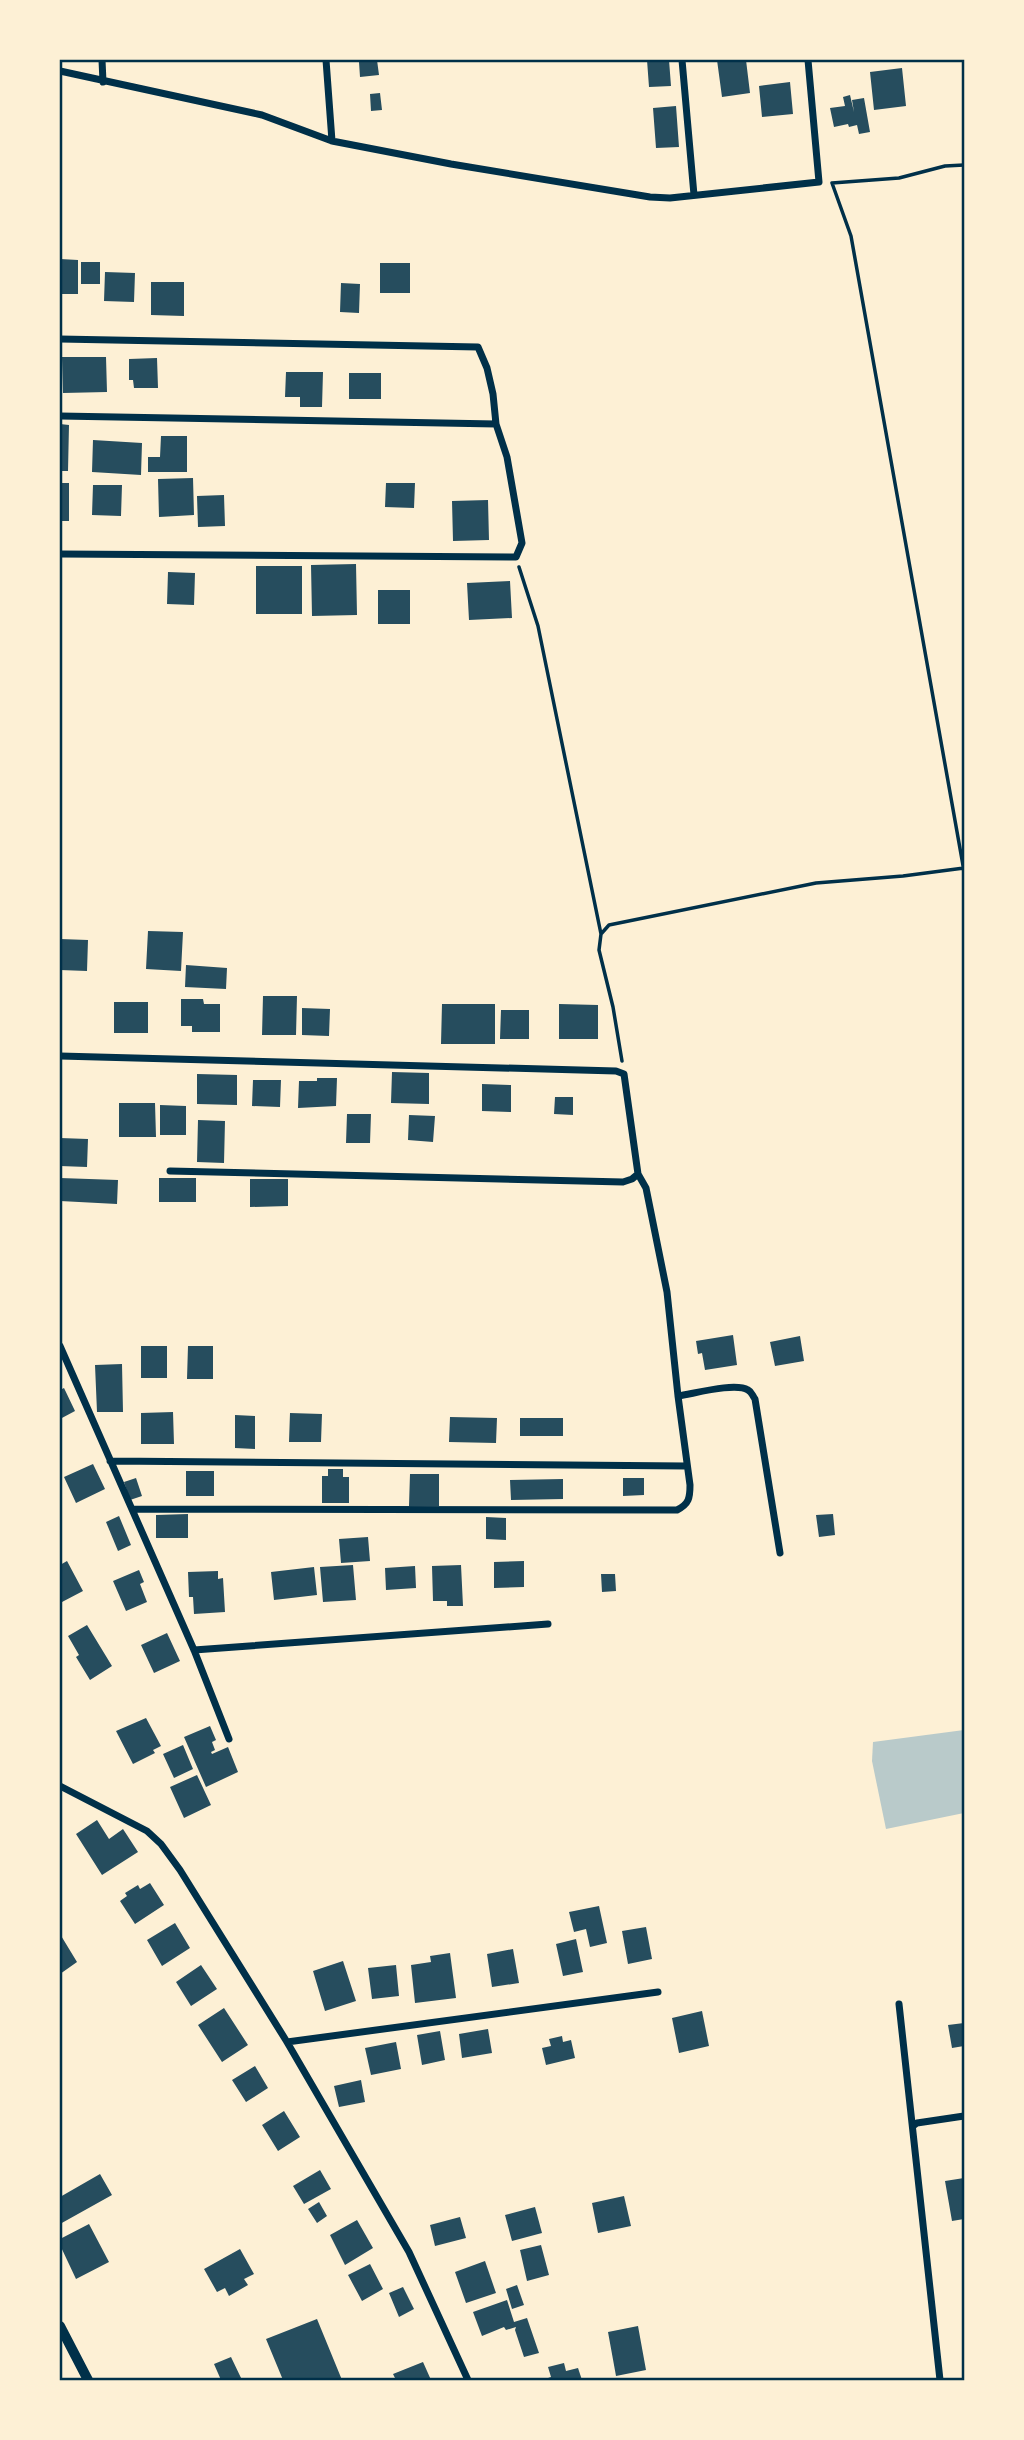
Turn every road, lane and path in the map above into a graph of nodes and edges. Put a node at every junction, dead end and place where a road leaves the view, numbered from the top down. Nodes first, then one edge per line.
1 (102, 60) edge
2 (326, 60) edge
3 (682, 60) edge
4 (808, 60) edge
5 (60, 71) edge
6 (103, 82) junction
7 (332, 141) junction
8 (964, 165) edge
9 (694, 195) junction
10 (60, 339) edge
11 (60, 416) edge
12 (496, 424) junction
13 (60, 554) edge
14 (516, 557) junction
15 (964, 869) edge
16 (601, 934) junction
17 (60, 1056) edge
18 (624, 1074) junction
19 (170, 1171) dead end
20 (638, 1174) junction
21 (60, 1346) edge
22 (678, 1396) junction
23 (110, 1461) junction
24 (686, 1466) junction
25 (132, 1510) junction
26 (780, 1553) dead end
27 (548, 1624) dead end
28 (194, 1650) junction
29 (229, 1739) dead end
30 (60, 1786) edge
31 (658, 1992) dead end
32 (899, 2004) dead end
33 (287, 2042) junction
34 (964, 2116) edge
35 (913, 2126) junction
36 (60, 2326) edge
37 (88, 2381) edge
38 (468, 2381) edge
39 (940, 2381) edge

1 - 6 street
2 - 7 street
3 - 9 street
4 - 9 street
5 - 6 street
6 - 7 street
7 - 9 street
8 - 15 path
10 - 12 street
11 - 12 street
12 - 14 street
13 - 14 street
14 - 16 path
15 - 16 path
16 - 18 path
17 - 18 street
18 - 20 street
19 - 20 street
20 - 22 street
21 - 23 street
22 - 24 street
22 - 26 street
23 - 24 street
23 - 25 street
24 - 25 street
25 - 28 street
27 - 28 street
28 - 29 street
30 - 33 street
31 - 33 street
32 - 35 street
33 - 38 street
34 - 35 street
35 - 39 street
36 - 37 street

